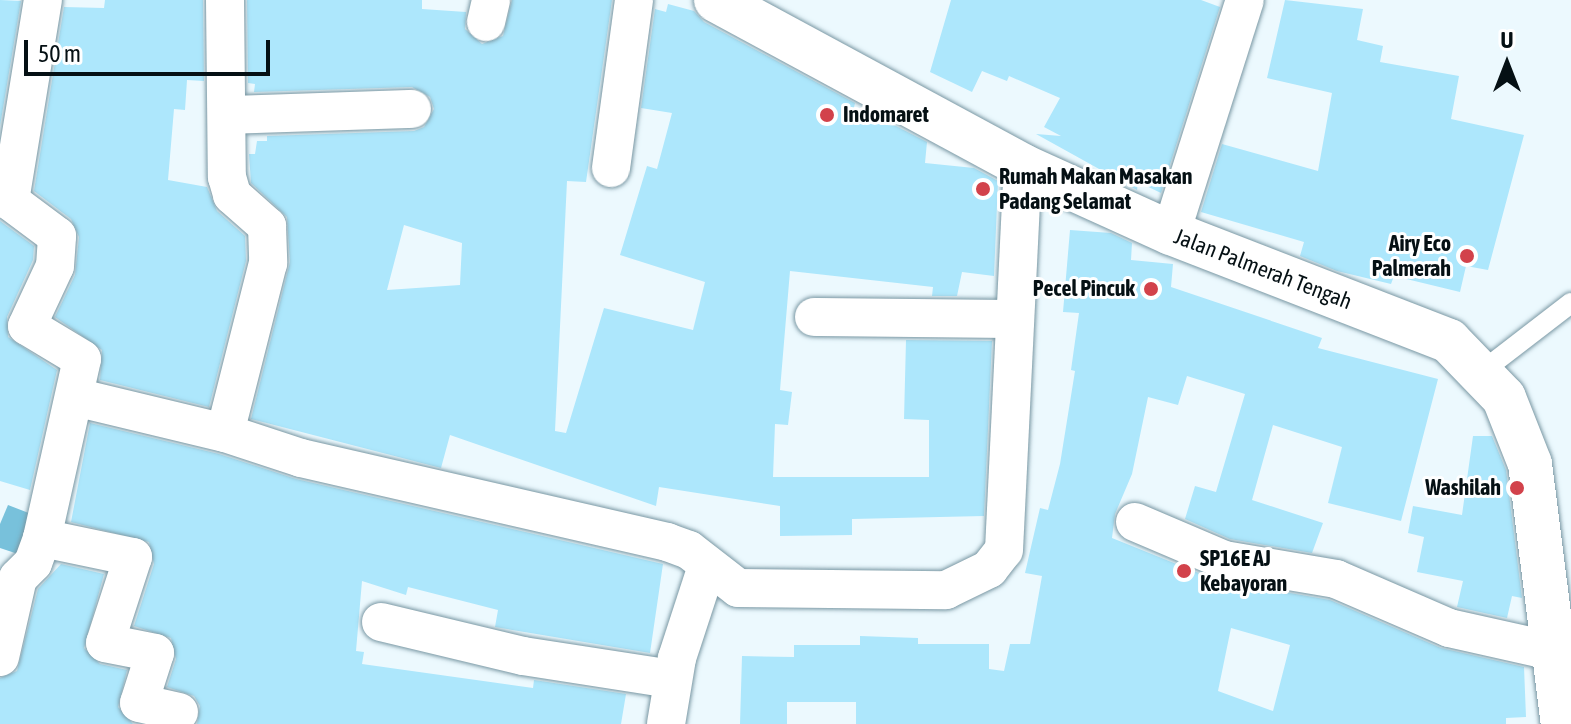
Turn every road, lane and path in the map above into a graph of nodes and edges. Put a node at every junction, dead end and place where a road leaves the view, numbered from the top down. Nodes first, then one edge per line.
1 (43, 0) edge
2 (225, 0) edge
3 (634, 0) edge
4 (716, 0) edge
5 (1245, 0) edge
6 (412, 109) dead end
7 (229, 115) junction
8 (1023, 166) junction
9 (611, 168) dead end
10 (1171, 233) junction
11 (1571, 303) edge
12 (814, 317) dead end
13 (1014, 319) junction
14 (1480, 373) junction
15 (75, 397) junction
16 (225, 433) junction
17 (1135, 522) dead end
18 (42, 538) junction
19 (707, 566) junction
20 (381, 622) dead end
21 (0, 657) edge
22 (1560, 671) edge
23 (672, 679) junction
24 (179, 712) dead end
25 (666, 724) edge
26 (1563, 724) edge

1 - 15 street
2 - 7 street
3 - 9 street
4 - 8 street, Jalan Palmerah Tengah
5 - 10 street
6 - 7 street
7 - 16 street
8 - 10 street, Jalan Palmerah Tengah
8 - 13 street
10 - 14 street, Jalan Palmerah Tengah
11 - 14 lane
12 - 13 street
13 - 19 street
14 - 22 street, Jalan Palmerah Tengah
15 - 16 street
15 - 18 street
16 - 19 street
17 - 22 street
18 - 21 street
18 - 24 street
19 - 23 street
20 - 23 street
22 - 26 street, Jalan Palmerah Tengah
23 - 25 street

